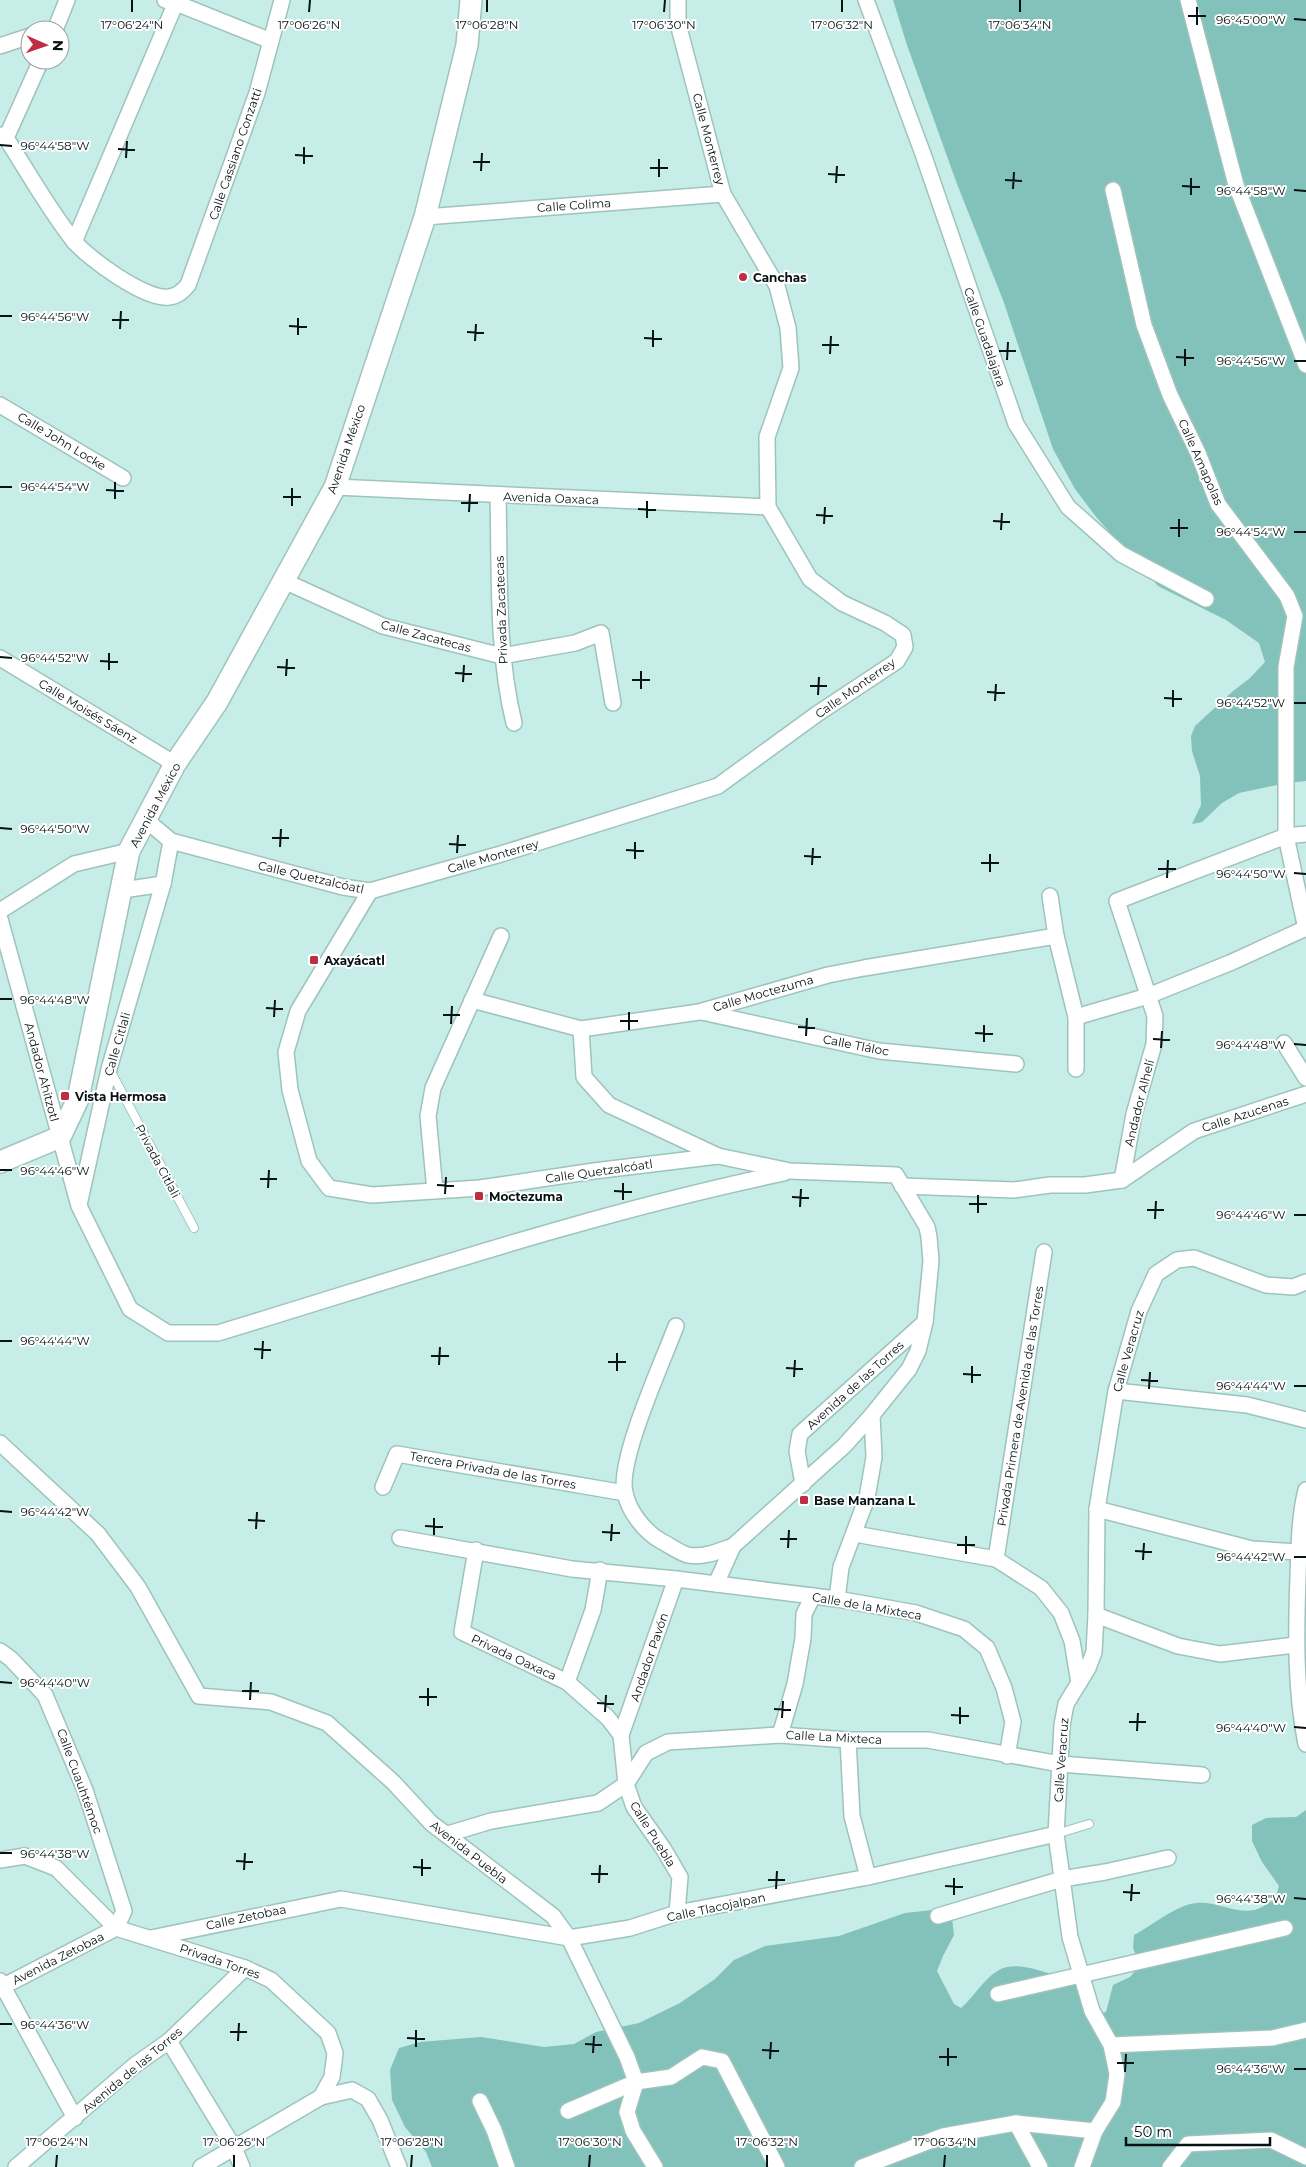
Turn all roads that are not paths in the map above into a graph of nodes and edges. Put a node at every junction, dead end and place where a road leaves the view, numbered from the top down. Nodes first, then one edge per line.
1 (67, 0) edge
2 (282, 0) edge
3 (471, 0) edge
4 (678, 0) edge
5 (866, 0) edge
6 (1188, 0) edge
7 (173, 1) edge
8 (57, 20) edge
9 (20, 39) edge
10 (271, 41) junction
11 (0, 46) edge
12 (36, 70) edge
13 (3, 137) edge
14 (1113, 190) dead end
15 (723, 194) junction
16 (425, 217) junction
17 (74, 242) junction
18 (1306, 365) edge
19 (0, 405) edge
20 (123, 478) dead end
21 (335, 487) junction
22 (498, 496) junction
23 (768, 507) junction
24 (284, 581) junction
25 (1206, 599) dead end
26 (502, 656) junction
27 (0, 658) edge
28 (613, 703) dead end
29 (514, 723) dead end
30 (175, 764) junction
31 (146, 820) junction
32 (1306, 834) edge
33 (1286, 836) junction
34 (171, 841) junction
35 (130, 851) junction
36 (163, 884) junction
37 (123, 890) junction
38 (370, 891) junction
39 (1050, 896) dead end
40 (0, 910) edge
41 (0, 920) edge
42 (1306, 928) edge
43 (501, 936) dead end
44 (1056, 936) junction
45 (1148, 996) junction
46 (472, 1000) junction
47 (699, 1012) junction
48 (1076, 1018) junction
49 (581, 1029) junction
50 (1284, 1043) dead end
51 (1016, 1064) dead end
52 (109, 1068) junction
53 (1076, 1069) dead end
54 (1306, 1078) edge
55 (1306, 1094) edge
56 (60, 1137) junction
57 (718, 1156) junction
58 (0, 1162) edge
59 (790, 1171) junction
60 (1122, 1180) junction
61 (902, 1186) junction
62 (435, 1191) junction
63 (79, 1206) junction
64 (194, 1228) dead end
65 (1044, 1252) dead end
66 (1306, 1282) edge
67 (925, 1322) junction
68 (676, 1326) dead end
69 (1116, 1391) junction
70 (872, 1416) junction
71 (1306, 1420) edge
72 (0, 1443) edge
73 (803, 1484) junction
74 (382, 1487) dead end
75 (1306, 1490) edge
76 (625, 1493) junction
77 (1097, 1509) junction
78 (855, 1534) junction
79 (400, 1538) dead end
80 (733, 1546) junction
81 (476, 1550) junction
82 (1299, 1552) junction
83 (996, 1559) junction
84 (1302, 1568) edge
85 (600, 1570) junction
86 (676, 1579) junction
87 (716, 1584) junction
88 (813, 1596) junction
89 (837, 1599) junction
90 (1096, 1615) junction
91 (1296, 1646) junction
92 (0, 1651) edge
93 (567, 1682) junction
94 (1079, 1682) junction
95 (621, 1735) junction
96 (780, 1735) junction
97 (848, 1740) junction
98 (1306, 1744) edge
99 (1007, 1756) junction
100 (1060, 1764) junction
101 (1202, 1775) dead end
102 (626, 1784) junction
103 (1089, 1824) dead end
104 (448, 1834) junction
105 (1056, 1834) junction
106 (1168, 1858) dead end
107 (0, 1860) edge
108 (868, 1877) junction
109 (1062, 1879) junction
110 (341, 1899) joint
111 (677, 1914) junction
112 (938, 1916) dead end
113 (116, 1928) junction
114 (1285, 1928) dead end
115 (151, 1938) junction
116 (569, 1938) junction
117 (245, 1968) junction
118 (1082, 1976) junction
119 (1, 1985) edge
120 (998, 1994) dead end
121 (1306, 2030) edge
122 (169, 2041) junction
123 (1111, 2044) junction
124 (636, 2082) junction
125 (321, 2097) junction
126 (480, 2101) dead end
127 (568, 2111) dead end
128 (75, 2118) junction
129 (1016, 2123) junction
130 (1095, 2131) junction
131 (234, 2148) junction
132 (1306, 2157) edge
133 (16, 2167) edge
134 (201, 2167) edge
135 (242, 2167) edge
136 (399, 2167) edge
137 (507, 2167) edge
138 (655, 2167) edge
139 (777, 2167) edge
140 (862, 2167) edge
141 (1040, 2167) edge
142 (1082, 2167) edge
143 (1170, 2167) edge

1 - 8 street
2 - 10 street, Calle Cassiano Conzatti
3 - 16 street, Avenida México
4 - 15 street, Calle Monterrey
5 - 25 street, Calle Guadalajara
6 - 18 street
7 - 10 street
7 - 17 street
9 - 11 street
10 - 17 street, Calle Cassiano Conzatti
12 - 13 street
13 - 17 street
14 - 33 street, Calle Amapolas
15 - 16 street, Calle Colima
15 - 23 street, Calle Monterrey
16 - 21 street, Avenida México
19 - 20 street, Calle John Locke
21 - 22 street, Avenida Oaxaca
21 - 24 street, Avenida México
22 - 23 street, Avenida Oaxaca
22 - 26 street, Privada Zacatecas
23 - 38 street, Calle Monterrey
24 - 26 street, Calle Zacatecas
24 - 30 street, Avenida México
26 - 28 street, Calle Zacatecas
26 - 29 street, Privada Zacatecas
27 - 30 street, Calle Moisés Sáenz
30 - 31 street, Avenida México
31 - 34 street
31 - 35 street, Avenida México
32 - 33 street
33 - 42 street, Calle Amapolas
33 - 45 street, Andador Alhelí
34 - 36 street
34 - 38 street, Calle Quetzalcóatl
35 - 37 street, Avenida México
35 - 40 street
36 - 37 street
36 - 52 street, Calle Citlali
37 - 56 street
38 - 62 street, Calle Quetzalcóatl
39 - 44 street
41 - 56 street, Andador Ahitzotl
42 - 45 street
43 - 46 street
44 - 47 street, Calle Moctezuma
44 - 48 street
45 - 48 street
45 - 60 street, Andador Alhelí
46 - 49 street, Calle Moctezuma
46 - 62 street
47 - 49 street, Calle Moctezuma
47 - 51 street, Calle Tláloc
48 - 53 street
49 - 57 street
50 - 54 street
52 - 63 street, Calle Citlali
52 - 64 lane, Privada Citlali
55 - 60 street, Calle Azucenas
56 - 58 street
56 - 63 street
57 - 59 street, Calle Quetzalcóatl
57 - 62 street, Calle Quetzalcóatl
59 - 61 street, Avenida de las Torres
59 - 63 street
60 - 61 street, Calle Azucenas
61 - 67 street, Avenida de las Torres
65 - 83 street, Privada Primera de Avenida de las Torres
66 - 69 street, Calle Veracruz
67 - 70 street, Avenida de las Torres
67 - 73 street, Avenida de las Torres
68 - 76 street
69 - 71 street
69 - 77 street, Calle Veracruz
70 - 73 street, Avenida de las Torres
70 - 78 street
72 - 104 street, Avenida Puebla
73 - 80 street, Avenida de las Torres
74 - 76 street, Tercera Privada de las Torres
75 - 82 street
76 - 80 street
77 - 82 street
77 - 90 street, Calle Veracruz
78 - 83 street
78 - 89 street
79 - 81 street, Calle de la Mixteca
80 - 87 street
81 - 85 street, Calle de la Mixteca
81 - 93 street, Privada Oaxaca
82 - 84 street
83 - 94 street
84 - 91 street
85 - 86 street, Calle de la Mixteca
85 - 93 street
86 - 87 street, Calle de la Mixteca
86 - 95 street, Andador Pavón
87 - 88 street, Calle de la Mixteca
88 - 89 street, Calle de la Mixteca
88 - 96 street
89 - 99 street, Calle de la Mixteca
90 - 91 street
90 - 94 street, Calle Veracruz
91 - 98 street
92 - 113 street, Calle Cuauhtémoc
93 - 95 street, Privada Oaxaca
94 - 100 street, Calle Veracruz
95 - 102 street
96 - 97 street, Calle La Mixteca
96 - 102 street, Calle La Mixteca
97 - 99 street, Calle La Mixteca
97 - 108 street
99 - 100 street, Calle La Mixteca
100 - 101 street, Calle La Mixteca
100 - 105 street, Calle Veracruz
102 - 104 street, Calle La Mixteca
102 - 111 street, Calle Puebla
103 - 105 lane, Calle Tlacojalpan
104 - 116 street, Avenida Puebla
105 - 108 street, Calle Tlacojalpan
105 - 109 street, Calle Veracruz
106 - 109 street
107 - 113 street
108 - 111 street, Calle Tlacojalpan
109 - 112 street
109 - 118 street, Calle Veracruz
110 - 115 street, Calle Zetobaa
110 - 116 street, Calle Tlacojalpan
111 - 116 street, Calle Tlacojalpan
113 - 115 street, Privada Torres
113 - 119 street, Avenida Zetobaa
114 - 118 street
115 - 117 street, Privada Torres
116 - 124 street, Avenida Puebla
117 - 122 street, Avenida de las Torres
117 - 125 street, Privada Torres
118 - 120 street
118 - 123 street, Calle Veracruz
119 - 128 street
121 - 123 street
122 - 128 street, Avenida de las Torres
122 - 131 street
123 - 130 street, Calle Veracruz
124 - 127 street
124 - 138 street
124 - 139 street
125 - 131 street
125 - 136 street
126 - 137 street
128 - 133 street, Avenida de las Torres
129 - 130 street
129 - 140 street
129 - 141 street
130 - 142 street, Calle Veracruz
131 - 134 street
131 - 135 street
132 - 143 street

